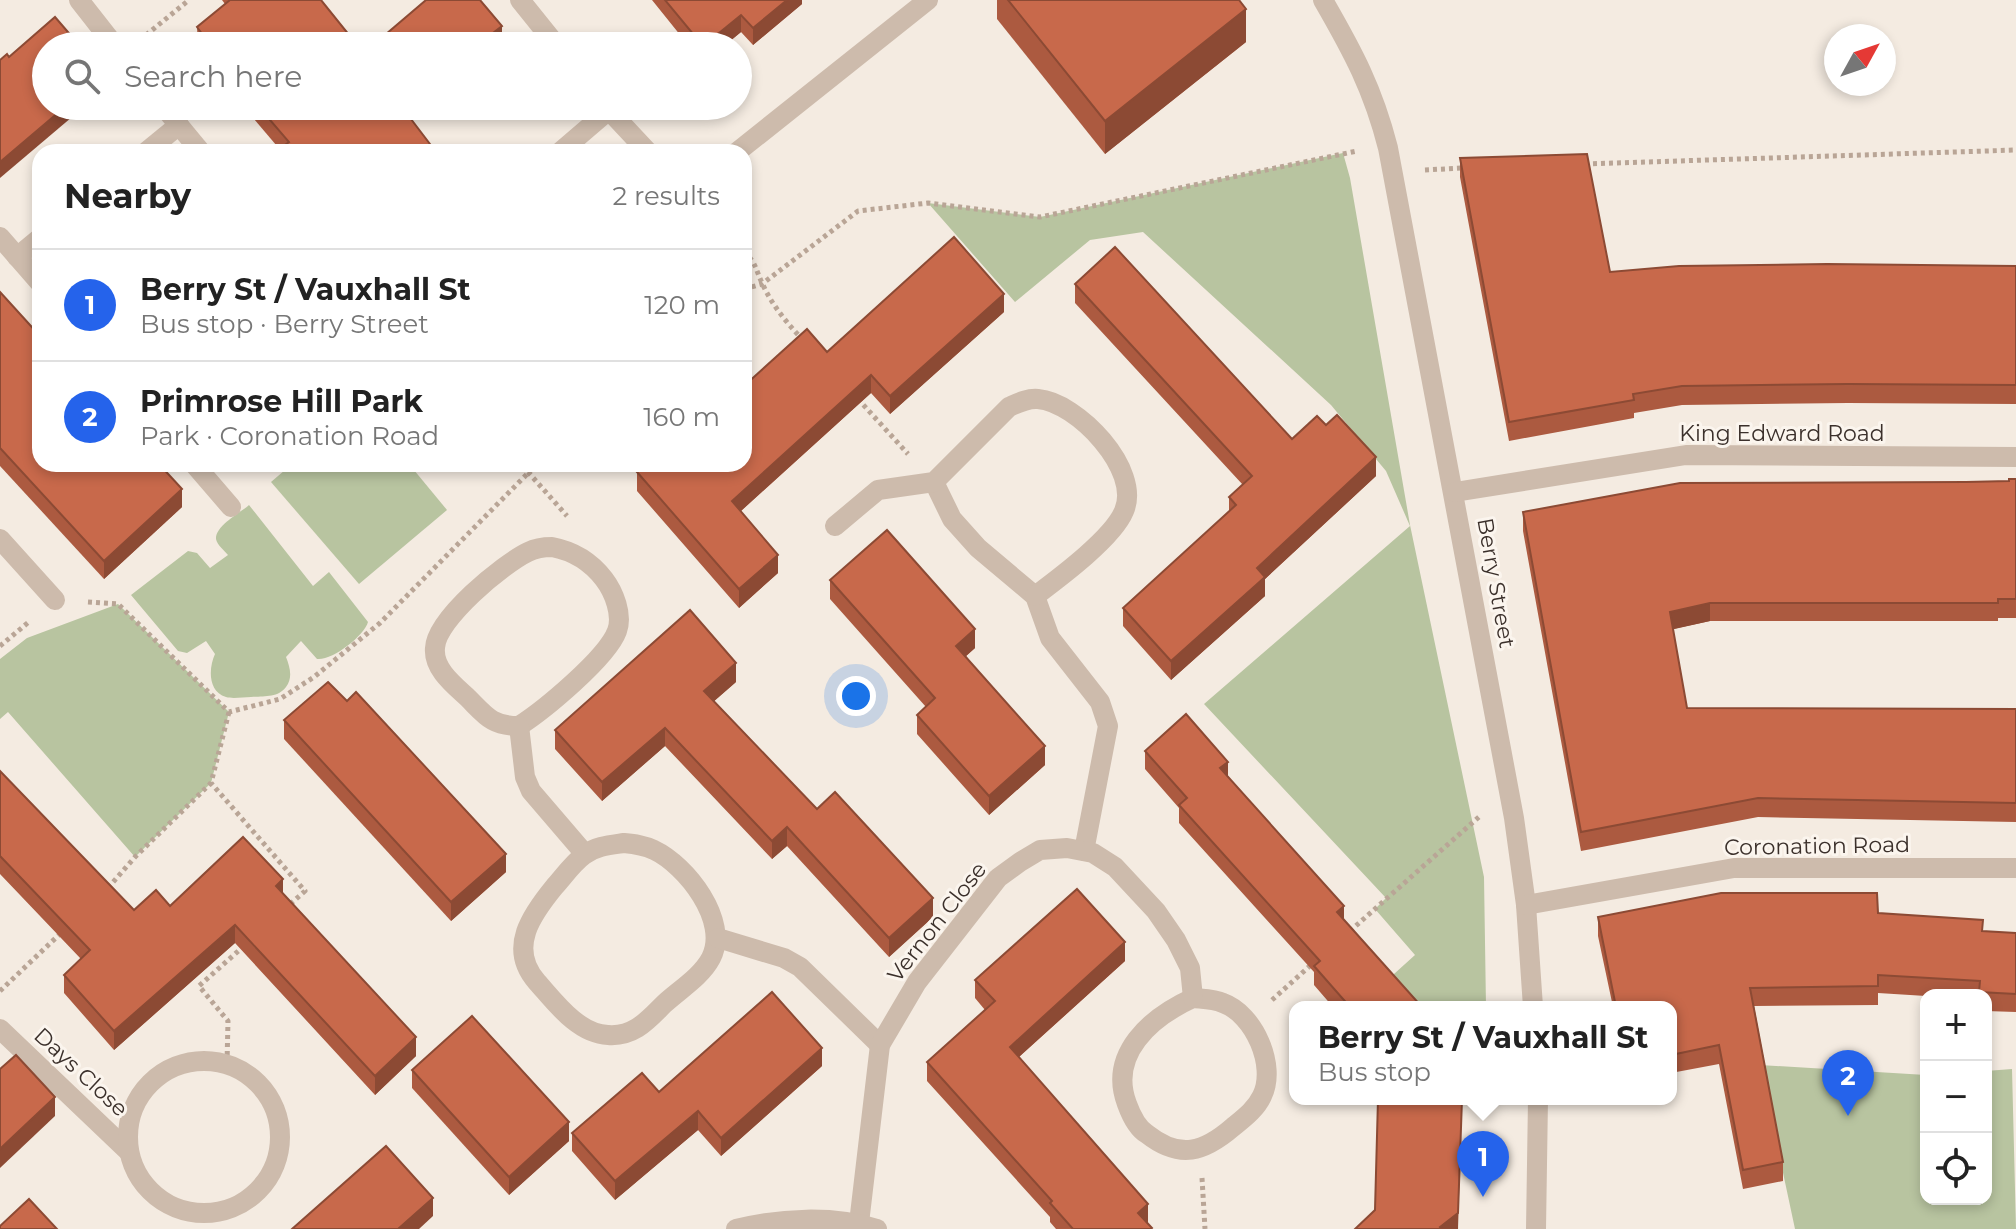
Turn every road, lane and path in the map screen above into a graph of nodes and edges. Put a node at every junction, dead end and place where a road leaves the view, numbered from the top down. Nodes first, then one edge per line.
1 (79, 0) edge
2 (189, 0) edge
3 (520, 0) edge
4 (928, 0) edge
5 (1323, 0) edge
6 (104, 32) edge
7 (150, 32) edge
8 (546, 32) edge
9 (175, 120) edge
10 (594, 120) edge
11 (618, 120) edge
12 (179, 125) junction
13 (156, 144) edge
14 (194, 144) edge
15 (569, 144) edge
16 (641, 144) edge
17 (747, 144) edge
18 (1388, 148) junction
19 (2016, 150) edge
20 (1585, 164) edge
21 (1473, 168) edge
22 (1393, 171) junction
23 (0, 237) edge
24 (32, 245) edge
25 (17, 257) junction
26 (752, 260) edge
27 (32, 274) edge
28 (762, 284) junction
29 (752, 287) edge
30 (809, 346) edge
31 (850, 391) edge
32 (2016, 457) edge
33 (201, 472) edge
34 (529, 472) edge
35 (934, 482) junction
36 (1455, 492) junction
37 (231, 507) dead end
38 (835, 526) dead end
39 (0, 539) edge
40 (1035, 596) junction
41 (55, 600) joint
42 (229, 712) junction
43 (519, 726) junction
44 (211, 783) junction
45 (1514, 818) junction
46 (1084, 851) junction
47 (585, 854) junction
48 (2016, 868) edge
49 (98, 899) edge
50 (1526, 905) junction
51 (281, 912) edge
52 (65, 928) edge
53 (718, 938) junction
54 (1340, 940) edge
55 (246, 944) edge
56 (1317, 960) edge
57 (0, 991) edge
58 (1193, 998) junction
59 (1533, 1001) edge
60 (1247, 1022) junction
61 (0, 1029) edge
62 (880, 1045) junction
63 (227, 1063) junction
64 (1538, 1105) edge
65 (1201, 1149) junction
66 (128, 1151) junction
67 (188, 1221) edge
68 (868, 1226) edge
69 (736, 1229) edge
70 (1205, 1229) edge
71 (1536, 1229) edge

1 - 6 street
2 - 7 path
3 - 8 street
4 - 17 street
5 - 18 street, Berry Street
9 - 12 street
10 - 15 street
11 - 16 street
12 - 13 street
12 - 14 street
18 - 22 street, Berry Street
18 - 28 path
19 - 20 path
21 - 22 path
22 - 36 street, Berry Street
23 - 25 street
24 - 25 street
25 - 27 street
26 - 28 path
28 - 29 path
28 - 30 path
31 - 35 path
32 - 36 street, King Edward Road
33 - 37 street
34 - 42 path
35 - 38 street
35 - 40 street
35 - 40 street
36 - 45 street, Berry Street
39 - 41 street
40 - 46 street
41 - 42 path
42 - 44 path
43 - 43 street
43 - 47 street
44 - 49 path
44 - 51 path
45 - 50 street, Berry Street
45 - 54 path
46 - 58 street, Vernon Close
46 - 62 street, Vernon Close
47 - 53 street
47 - 53 street
48 - 50 street, Coronation Road
50 - 59 street, Berry Street
52 - 57 path
53 - 62 street
55 - 63 path
56 - 60 path
58 - 60 street
58 - 65 street
60 - 65 street
61 - 66 street, Days Close
62 - 68 street, Vernon Close
63 - 66 street, Days Close
63 - 67 street, Days Close
64 - 71 street
65 - 70 path
66 - 67 street, Days Close
68 - 69 street

